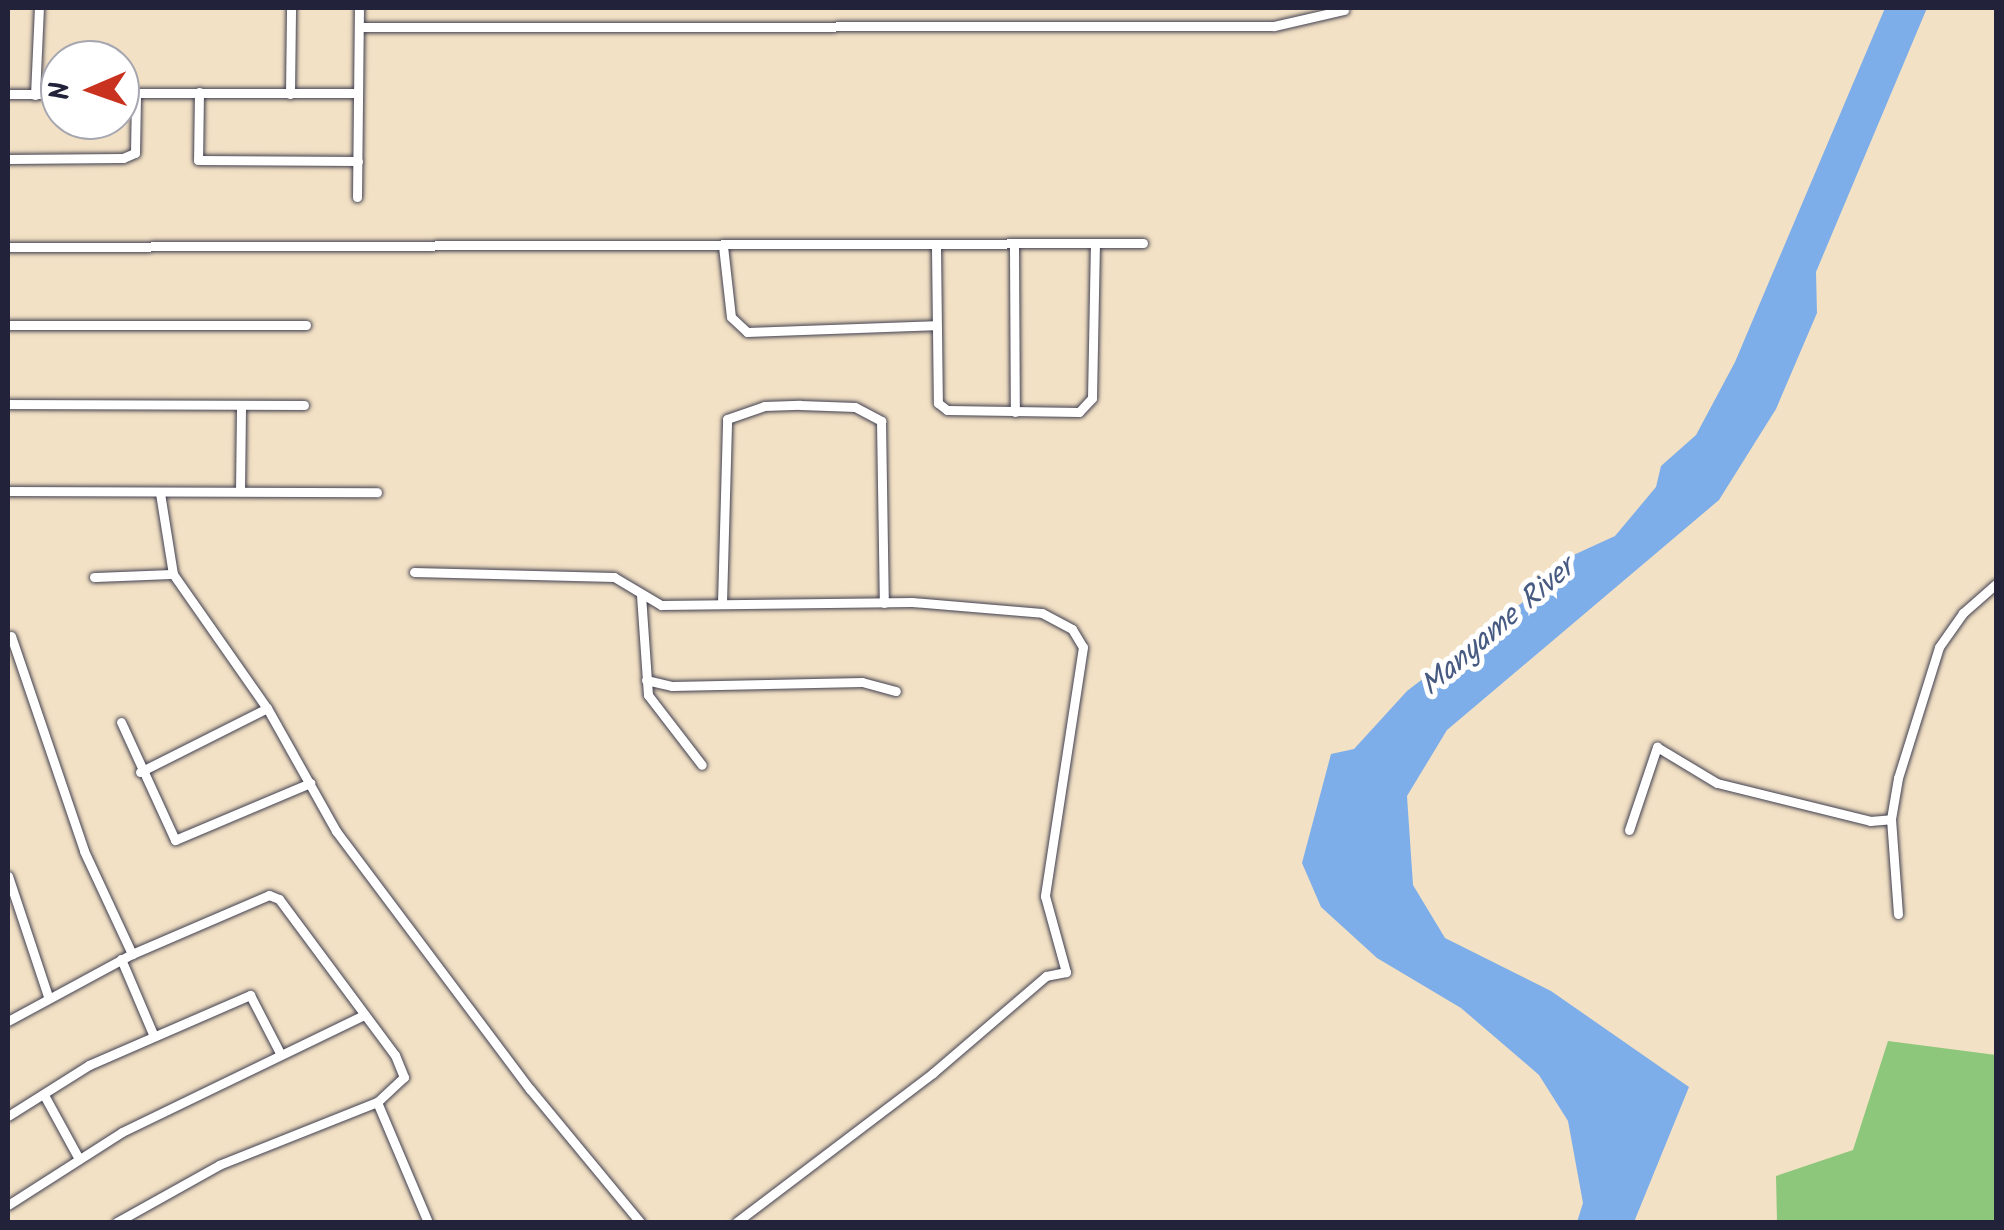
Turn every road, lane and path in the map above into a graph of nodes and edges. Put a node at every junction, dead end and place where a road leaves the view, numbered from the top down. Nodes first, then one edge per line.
1 (39, 8) edge
2 (291, 8) edge
3 (359, 8) edge
4 (1344, 10) dead end
5 (359, 27) junction
6 (140, 92) edge
7 (200, 92) junction
8 (8, 94) edge
9 (34, 94) junction
10 (40, 94) edge
11 (290, 94) junction
12 (358, 94) junction
13 (134, 140) edge
14 (8, 159) edge
15 (358, 161) junction
16 (357, 197) dead end
17 (1143, 242) dead end
18 (723, 246) junction
19 (8, 247) edge
20 (1096, 247) junction
21 (936, 248) junction
22 (1014, 248) junction
23 (934, 325) junction
24 (8, 326) edge
25 (306, 326) dead end
26 (8, 404) edge
27 (304, 405) dead end
28 (241, 406) junction
29 (1015, 412) junction
30 (8, 491) edge
31 (240, 491) junction
32 (377, 492) dead end
33 (160, 493) junction
34 (414, 572) dead end
35 (173, 574) junction
36 (94, 577) dead end
37 (1996, 584) edge
38 (641, 595) junction
39 (722, 603) junction
40 (884, 603) junction
41 (11, 636) dead end
42 (646, 680) junction
43 (896, 691) dead end
44 (267, 708) junction
45 (120, 722) dead end
46 (702, 765) dead end
47 (140, 772) junction
48 (310, 783) junction
49 (1891, 819) junction
50 (1629, 830) dead end
51 (8, 876) edge
52 (1898, 914) dead end
53 (126, 956) junction
54 (48, 996) junction
55 (364, 1015) junction
56 (8, 1021) edge
57 (154, 1034) junction
58 (280, 1053) junction
59 (44, 1095) junction
60 (377, 1102) junction
61 (8, 1116) edge
62 (78, 1157) junction
63 (8, 1205) edge
64 (118, 1222) edge
65 (428, 1222) edge
66 (640, 1222) edge
67 (737, 1222) edge

1 - 9 street
2 - 11 street
3 - 5 street
4 - 5 street
5 - 12 street
6 - 7 street
7 - 11 street
7 - 15 street
8 - 9 street
9 - 10 street
11 - 12 street
12 - 15 street
13 - 14 street
15 - 16 street
17 - 20 street
18 - 19 street
18 - 21 street
18 - 23 street
20 - 22 street
20 - 29 street
21 - 22 street
21 - 23 street
22 - 29 street
23 - 29 street
24 - 25 street
26 - 28 street
27 - 28 street
28 - 31 street
30 - 33 street
31 - 32 street
31 - 33 street
33 - 35 street
34 - 38 street
35 - 36 street
35 - 44 street
37 - 49 street
38 - 39 street
38 - 42 street
39 - 40 street
39 - 40 street
40 - 67 street
41 - 53 street
42 - 43 street
42 - 46 street
44 - 47 street
44 - 48 street
45 - 47 street
47 - 48 street
48 - 66 street
49 - 50 street
49 - 52 street
51 - 54 street
53 - 54 street
53 - 55 street
53 - 57 street
54 - 56 street
55 - 58 street
55 - 60 street
57 - 58 street
57 - 59 street
58 - 62 street
59 - 61 street
59 - 62 street
60 - 64 street
60 - 65 street
62 - 63 street

